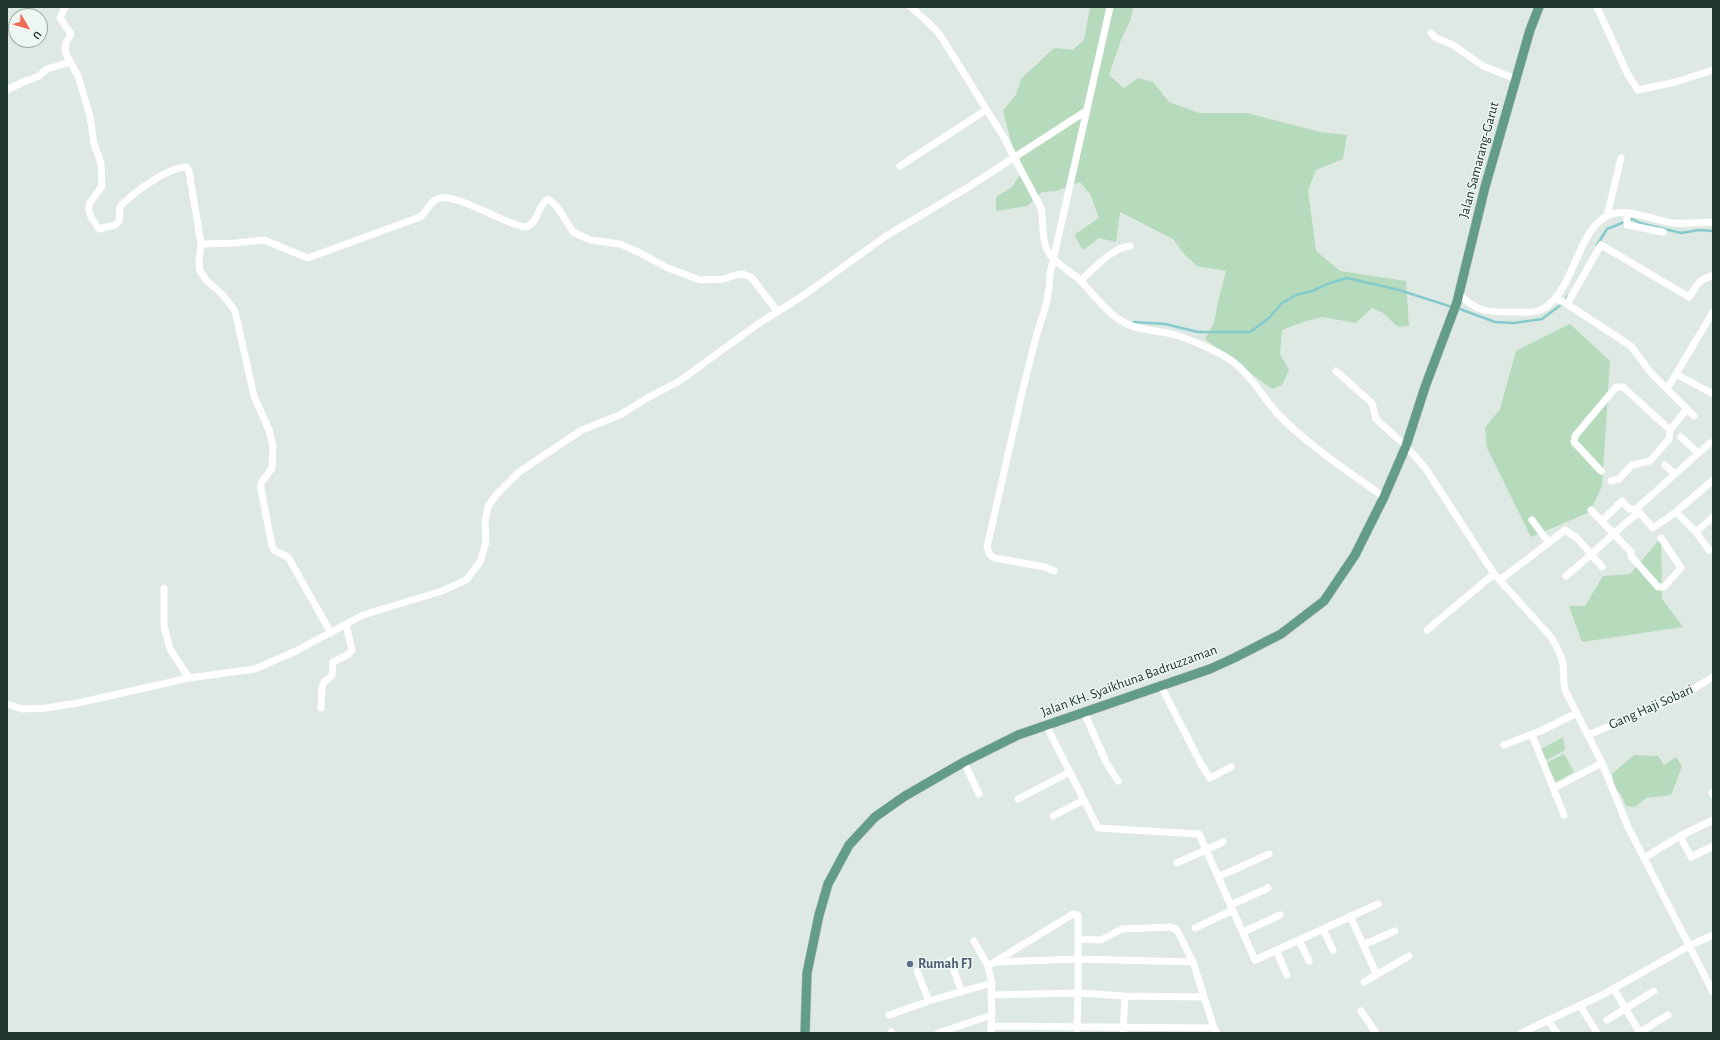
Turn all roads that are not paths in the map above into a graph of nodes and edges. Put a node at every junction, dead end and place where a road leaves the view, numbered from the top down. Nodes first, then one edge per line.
1 (65, 7) edge
2 (911, 7) edge
3 (1110, 7) edge
4 (1539, 7) edge
5 (1597, 7) edge
6 (1431, 33) dead end
7 (70, 62) junction
8 (1713, 70) edge
9 (1516, 79) junction
10 (7, 90) edge
11 (986, 110) junction
12 (1086, 110) junction
13 (1014, 158) junction
14 (1621, 158) dead end
15 (900, 166) dead end
16 (1607, 216) junction
17 (1627, 218) junction
18 (1713, 223) edge
19 (1663, 232) dead end
20 (201, 244) junction
21 (1130, 246) dead end
22 (1053, 258) junction
23 (1713, 275) edge
24 (1080, 281) junction
25 (1458, 298) junction
26 (1556, 299) junction
27 (1567, 304) junction
28 (778, 312) junction
29 (1713, 312) edge
30 (1450, 322) joint
31 (1336, 371) dead end
32 (1676, 374) junction
33 (1670, 384) dead end
34 (1713, 394) edge
35 (1687, 409) junction
36 (1694, 416) dead end
37 (1670, 430) junction
38 (1681, 437) dead end
39 (1710, 443) dead end
40 (1406, 446) junction
41 (1698, 453) junction
42 (1665, 464) dead end
43 (1601, 472) dead end
44 (1675, 474) junction
45 (1713, 480) edge
46 (1611, 481) dead end
47 (1384, 497) junction
48 (1591, 510) dead end
49 (1637, 511) junction
50 (1676, 512) junction
51 (1713, 517) edge
52 (1532, 520) dead end
53 (1602, 521) junction
54 (1654, 528) junction
55 (1696, 532) junction
56 (1613, 533) junction
57 (1549, 543) junction
58 (1709, 550) dead end
59 (1592, 556) junction
60 (1602, 568) dead end
61 (1054, 571) dead end
62 (1494, 574) junction
63 (1566, 576) dead end
64 (1500, 580) junction
65 (164, 588) dead end
66 (346, 625) junction
67 (1427, 630) dead end
68 (331, 633) junction
69 (1713, 677) edge
70 (189, 678) junction
71 (1161, 686) junction
72 (7, 704) edge
73 (321, 708) dead end
74 (1084, 712) junction
75 (1576, 712) junction
76 (1046, 725) junction
77 (1532, 735) junction
78 (1588, 735) junction
79 (1504, 745) dead end
80 (964, 762) junction
81 (1602, 763) junction
82 (1231, 767) dead end
83 (1070, 772) junction
84 (1118, 780) dead end
85 (1554, 788) junction
86 (979, 794) dead end
87 (1018, 799) dead end
88 (1084, 800) junction
89 (1564, 815) dead end
90 (1053, 816) dead end
91 (1713, 820) edge
92 (1680, 836) junction
93 (1223, 842) dead end
94 (1713, 846) edge
95 (1206, 850) junction
96 (1268, 854) dead end
97 (1644, 858) junction
98 (1177, 863) dead end
99 (1218, 877) junction
100 (1268, 888) dead end
101 (1378, 904) dead end
102 (1232, 908) junction
103 (1280, 915) dead end
104 (1350, 916) junction
105 (1195, 928) dead end
106 (1323, 929) junction
107 (1395, 931) dead end
108 (1243, 932) junction
109 (1713, 936) edge
110 (1078, 939) junction
111 (1299, 940) junction
112 (974, 941) dead end
113 (1364, 945) junction
114 (1689, 946) junction
115 (1276, 950) junction
116 (1333, 950) dead end
117 (1409, 956) dead end
118 (1078, 959) junction
119 (950, 960) dead end
120 (1309, 961) dead end
121 (995, 962) junction
122 (1193, 962) junction
123 (988, 966) junction
124 (917, 971) dead end
125 (1287, 975) dead end
126 (1377, 975) junction
127 (1364, 982) dead end
128 (992, 983) junction
129 (1614, 989) junction
130 (962, 992) junction
131 (1654, 992) dead end
132 (1713, 992) edge
133 (1078, 993) junction
134 (991, 995) junction
135 (1125, 996) junction
136 (1204, 997) junction
137 (929, 1001) junction
138 (1580, 1005) junction
139 (1626, 1009) junction
140 (1361, 1011) dead end
141 (889, 1015) dead end
142 (992, 1015) junction
143 (1668, 1015) dead end
144 (1548, 1020) junction
145 (1607, 1020) dead end
146 (991, 1029) edge
147 (1076, 1029) edge
148 (1123, 1030) edge
149 (1216, 1030) edge
150 (1526, 1032) edge
151 (1595, 1032) edge
152 (805, 1033) edge
153 (938, 1033) edge
154 (1376, 1033) edge
155 (1557, 1033) edge
156 (1639, 1033) edge

1 - 7 street
2 - 11 street
3 - 12 street
4 - 9 main road, Jalan Samarang-Garut
5 - 8 street
6 - 9 street
7 - 10 street
7 - 20 street
9 - 25 main road, Jalan Samarang-Garut
11 - 13 street
11 - 15 street
12 - 13 street
12 - 22 street
13 - 22 street
13 - 28 street
14 - 16 street
16 - 17 street
16 - 26 street
17 - 18 street
17 - 19 street
20 - 28 street
20 - 68 street
21 - 24 street
22 - 24 street
22 - 61 street
23 - 27 street
24 - 47 street
25 - 26 street
25 - 30 main road, Jalan Samarang-Garut
26 - 27 street
27 - 35 street
28 - 66 street
29 - 32 street
30 - 40 main road, Jalan KH. Syaikhuna Badruzzaman
31 - 40 street
32 - 33 street
32 - 34 street
35 - 36 street
35 - 37 street
37 - 43 street
37 - 46 street
38 - 41 street
39 - 41 street
40 - 47 main road, Jalan KH. Syaikhuna Badruzzaman
40 - 62 street
41 - 44 street
42 - 44 street
44 - 49 street
45 - 50 street
47 - 71 main road, Jalan KH. Syaikhuna Badruzzaman
48 - 53 street
49 - 53 street
49 - 54 street
49 - 56 street
50 - 54 street
50 - 55 street
51 - 55 street
52 - 57 street
53 - 56 street
54 - 56 street
55 - 58 street
56 - 59 street
57 - 59 street
57 - 64 street
59 - 60 street
59 - 63 street
62 - 64 street
62 - 67 street
64 - 75 street
65 - 70 street
66 - 68 street
66 - 73 street
68 - 70 street
69 - 78 street, Gang Haji Sobari
70 - 72 street
71 - 74 main road, Jalan KH. Syaikhuna Badruzzaman
71 - 82 street
74 - 76 main road, Jalan KH. Syaikhuna Badruzzaman
74 - 84 street
75 - 77 street
75 - 78 street
76 - 80 main road, Jalan KH. Syaikhuna Badruzzaman
76 - 83 street
77 - 79 street
77 - 85 street
78 - 81 street
80 - 86 street
80 - 152 main road, Jalan KH. Syaikhuna Badruzzaman
81 - 85 street
81 - 97 street
83 - 87 street
83 - 88 street
85 - 89 street
88 - 90 street
88 - 95 street
91 - 92 street
92 - 94 street
92 - 97 street
93 - 95 street
95 - 98 street
95 - 99 street
96 - 99 street
97 - 114 street
99 - 102 street
100 - 102 street
101 - 104 street
102 - 105 street
102 - 108 street
103 - 108 street
104 - 106 street
104 - 113 street
106 - 111 street
106 - 116 street
107 - 113 street
108 - 115 street
109 - 114 street
110 - 118 street
110 - 121 street
110 - 122 street
111 - 115 street
111 - 120 street
112 - 123 street
113 - 126 street
114 - 129 street
114 - 132 street
115 - 125 street
117 - 126 street
118 - 121 street
118 - 122 street
118 - 133 street
119 - 130 street
121 - 123 street
122 - 136 street
123 - 128 street
124 - 137 street
126 - 127 street
128 - 130 street
128 - 134 street
129 - 138 street
129 - 139 street
130 - 137 street
131 - 139 street
133 - 134 street
133 - 135 street
133 - 147 street
134 - 142 street
135 - 136 street
135 - 148 street
136 - 149 street
137 - 141 street
138 - 144 street
138 - 151 street
139 - 145 street
139 - 156 street
140 - 154 street
142 - 146 street
142 - 153 street
143 - 156 street
144 - 150 street
144 - 155 street
146 - 147 street
147 - 148 street
148 - 149 street

